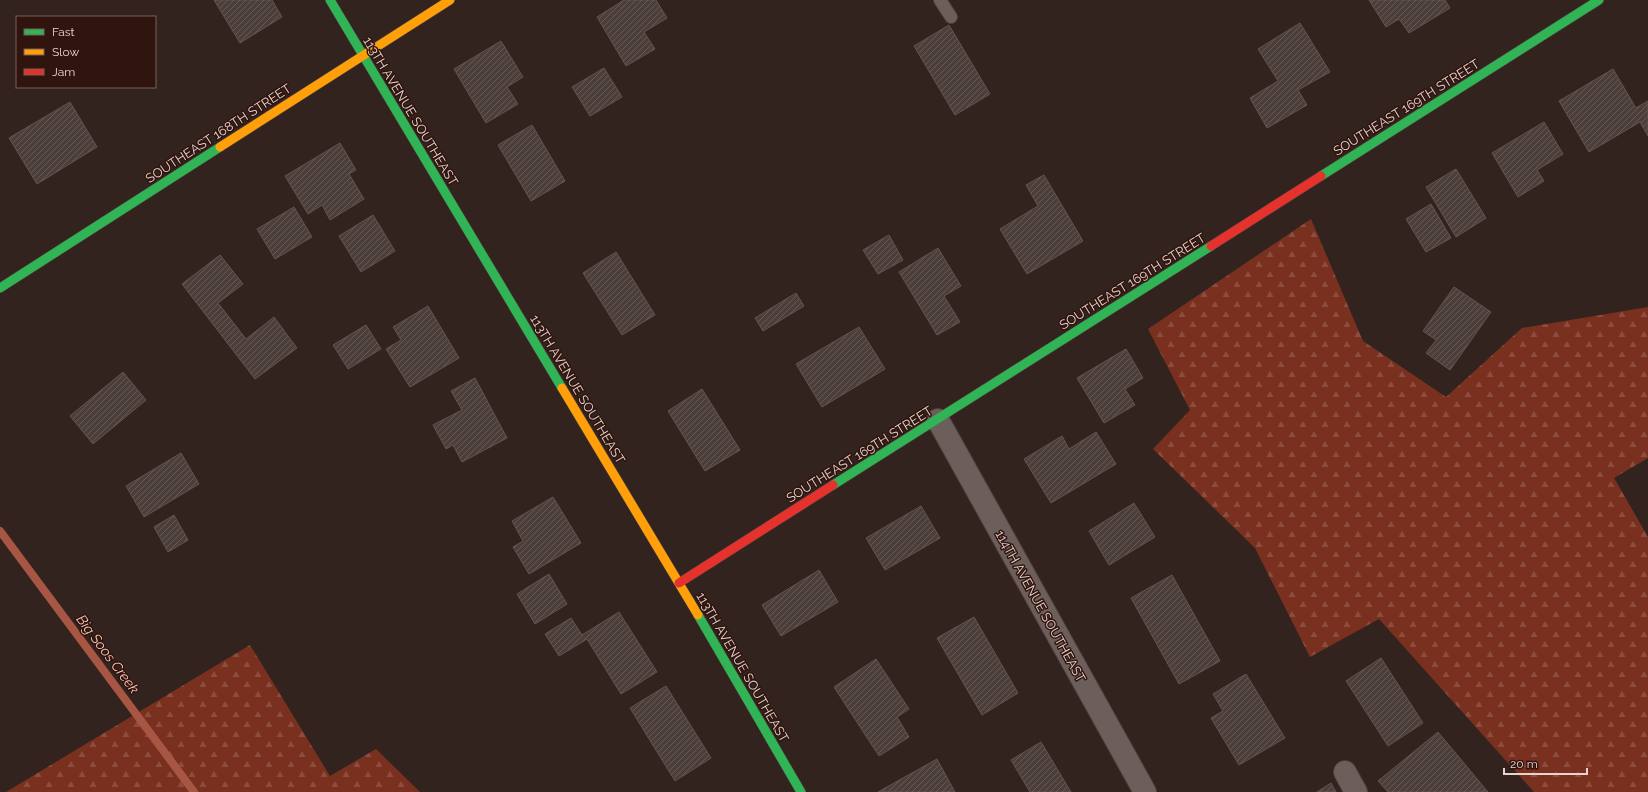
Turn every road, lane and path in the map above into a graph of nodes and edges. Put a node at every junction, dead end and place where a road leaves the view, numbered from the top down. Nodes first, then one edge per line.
1 (330, 0) edge
2 (450, 0) edge
3 (940, 0) edge
4 (1599, 0) edge
5 (951, 17) dead end
6 (363, 55) junction
7 (0, 288) edge
8 (938, 420) junction
9 (679, 583) junction
10 (1345, 772) dead end
11 (801, 792) edge
12 (1145, 792) edge
13 (1356, 792) edge

1 - 6 street, 113TH AVENUE SOUTHEAST
2 - 6 street, SOUTHEAST 168TH STREET
3 - 5 lane
4 - 8 street, SOUTHEAST 169TH STREET
6 - 7 street, SOUTHEAST 168TH STREET
6 - 9 street, 113TH AVENUE SOUTHEAST
8 - 9 street, SOUTHEAST 169TH STREET
8 - 12 street, 114TH AVENUE SOUTHEAST
9 - 11 street, 113TH AVENUE SOUTHEAST
10 - 13 street

